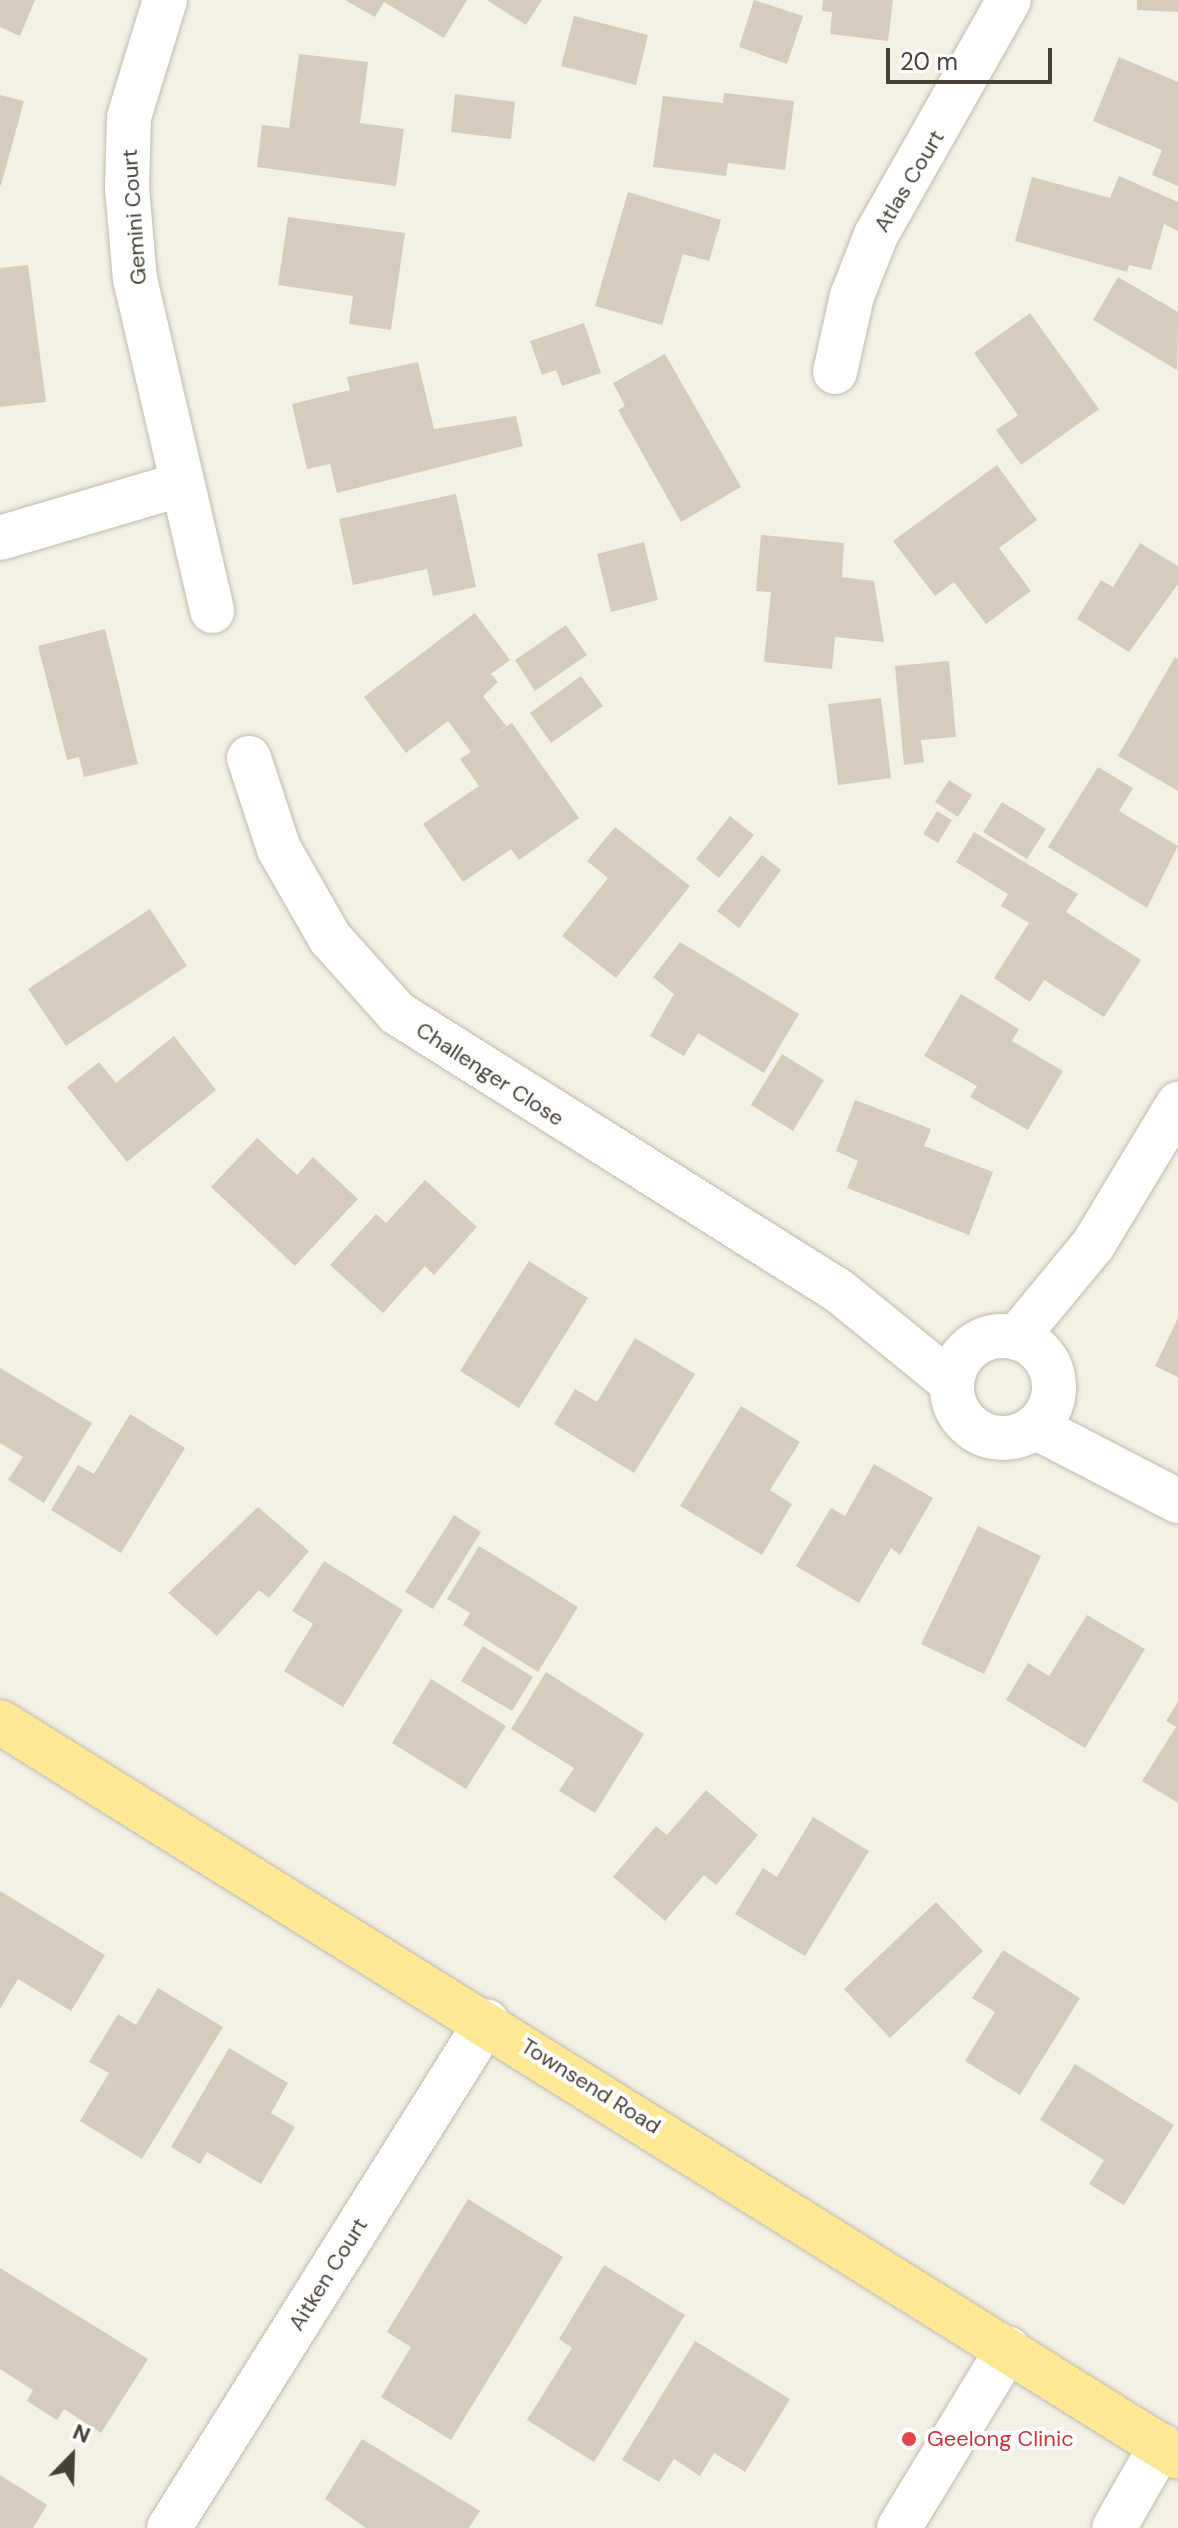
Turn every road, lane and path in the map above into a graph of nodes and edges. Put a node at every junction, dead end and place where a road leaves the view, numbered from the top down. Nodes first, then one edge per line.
1 (165, 0) edge
2 (1009, 0) edge
3 (835, 372) dead end
4 (182, 484) junction
5 (0, 538) edge
6 (212, 611) dead end
7 (249, 758) dead end
8 (1178, 1104) edge
9 (839, 1291) junction
10 (973, 1344) junction
11 (1037, 1379) junction
12 (951, 1382) junction
13 (1170, 1496) edge
14 (0, 1722) edge
15 (487, 2021) junction
16 (1008, 2349) junction
17 (1169, 2451) edge
18 (169, 2528) edge
19 (899, 2528) edge
20 (1114, 2528) edge

1 - 4 street, Gemini Court
2 - 3 street, Atlas Court
4 - 5 street
4 - 6 street, Gemini Court
7 - 9 street, Challenger Close
8 - 11 street
9 - 10 street, Challenger Close
9 - 12 street, Challenger Close
10 - 11 street
10 - 12 street
11 - 12 street
11 - 13 street
14 - 15 main road, Townsend Road
15 - 16 main road, Townsend Road
15 - 18 street, Aitken Court
16 - 17 main road, Townsend Road
16 - 19 street
17 - 20 street

